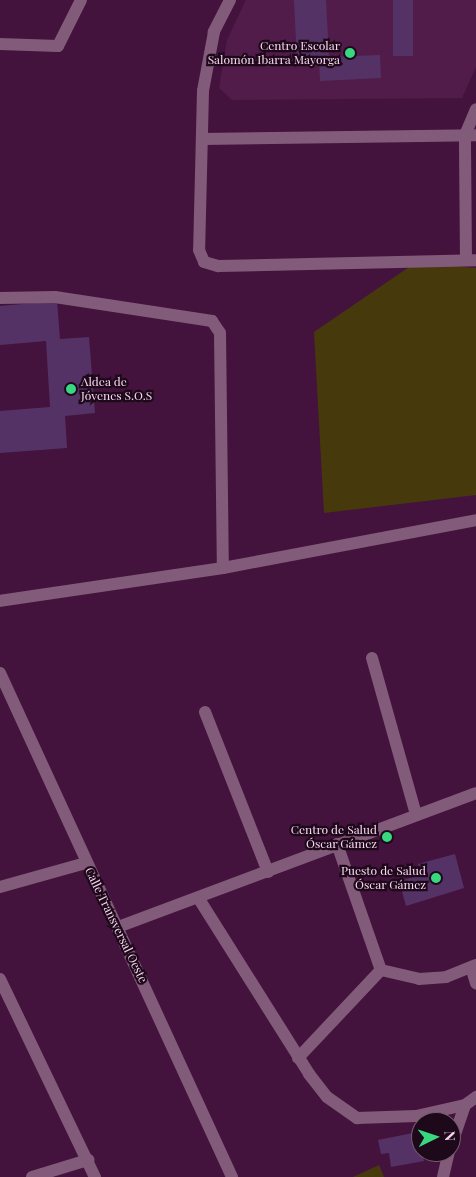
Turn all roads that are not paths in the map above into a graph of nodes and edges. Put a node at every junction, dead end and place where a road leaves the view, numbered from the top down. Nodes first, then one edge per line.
1 (81, 0) edge
2 (230, 0) edge
3 (0, 44) edge
4 (476, 109) edge
5 (471, 135) edge
6 (202, 139) junction
7 (471, 260) edge
8 (0, 298) edge
9 (476, 520) edge
10 (223, 568) junction
11 (0, 601) edge
12 (372, 658) dead end
13 (0, 673) edge
14 (205, 712) dead end
15 (476, 793) edge
16 (416, 815) junction
17 (337, 844) junction
18 (86, 863) junction
19 (268, 872) junction
20 (0, 887) edge
21 (199, 899) junction
22 (118, 927) junction
23 (474, 967) edge
24 (381, 970) junction
25 (0, 979) edge
26 (476, 982) edge
27 (298, 1058) junction
28 (476, 1097) edge
29 (465, 1105) junction
30 (461, 1117) edge
31 (88, 1160) junction
32 (447, 1162) edge
33 (32, 1177) edge
34 (95, 1177) edge
35 (232, 1177) edge
36 (443, 1177) edge

1 - 3 street
2 - 6 street
4 - 5 street
5 - 6 street
5 - 7 street
6 - 7 street
8 - 10 street
9 - 10 street
10 - 11 street
12 - 16 street
13 - 18 street, Calle Transversal Oeste
14 - 19 street
15 - 16 street
16 - 17 street
17 - 19 street
17 - 24 street
18 - 20 street
18 - 22 street, Calle Transversal Oeste
19 - 21 street
21 - 22 street
21 - 27 street
22 - 35 street, Calle Transversal Oeste
23 - 24 street
23 - 26 street
24 - 27 street
25 - 31 street
27 - 29 street
28 - 29 street
29 - 30 street
31 - 33 street
31 - 34 street
32 - 36 street

